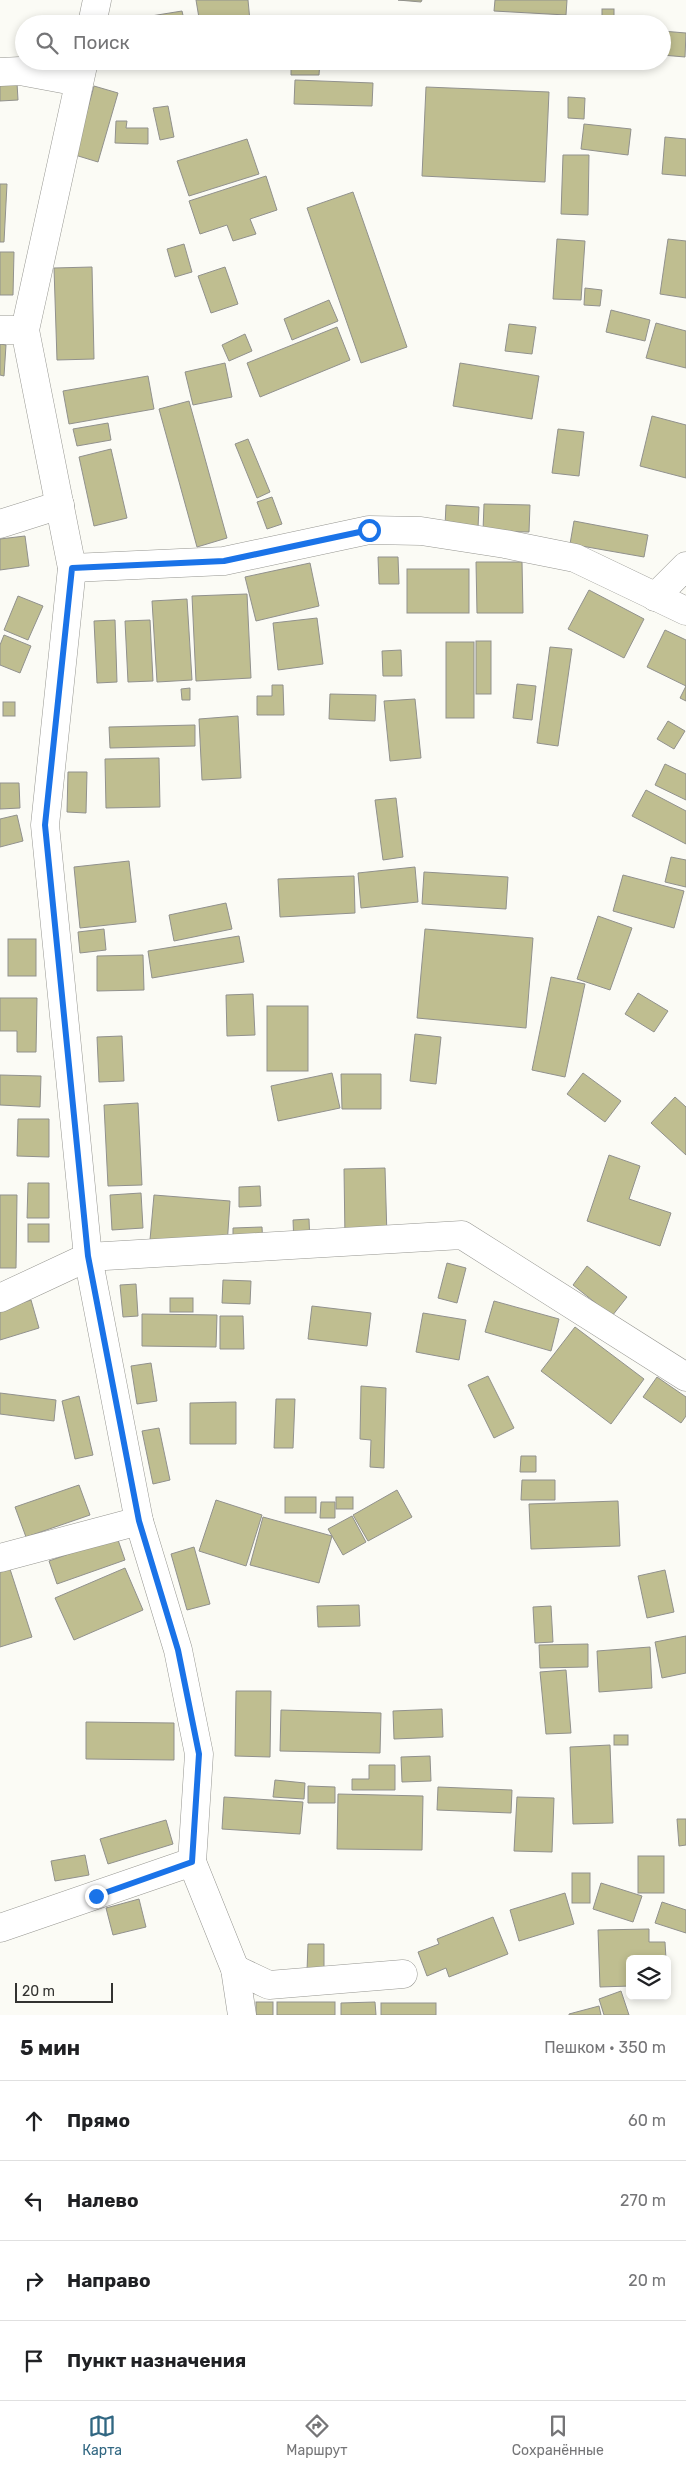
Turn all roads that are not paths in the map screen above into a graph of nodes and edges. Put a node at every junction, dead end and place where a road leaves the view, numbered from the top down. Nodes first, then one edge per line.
1 (97, 0) edge
2 (94, 15) edge
3 (0, 72) edge
4 (81, 72) edge
5 (13, 330) edge
6 (60, 506) junction
7 (0, 524) edge
8 (686, 566) edge
9 (72, 568) junction
10 (655, 597) junction
11 (686, 611) edge
12 (88, 1256) junction
13 (0, 1298) edge
14 (686, 1377) edge
15 (139, 1521) junction
16 (0, 1558) edge
17 (192, 1862) junction
18 (0, 1928) edge
19 (235, 1969) junction
20 (403, 1974) dead end
21 (242, 2015) edge

1 - 2 street
3 - 4 street
4 - 5 street
5 - 6 street
6 - 7 street
6 - 9 street
8 - 10 street
9 - 10 street
9 - 12 street
10 - 11 street
12 - 13 street
12 - 14 street
12 - 15 street
15 - 16 street
15 - 17 street
17 - 18 street
17 - 19 street
19 - 20 street
19 - 21 street

